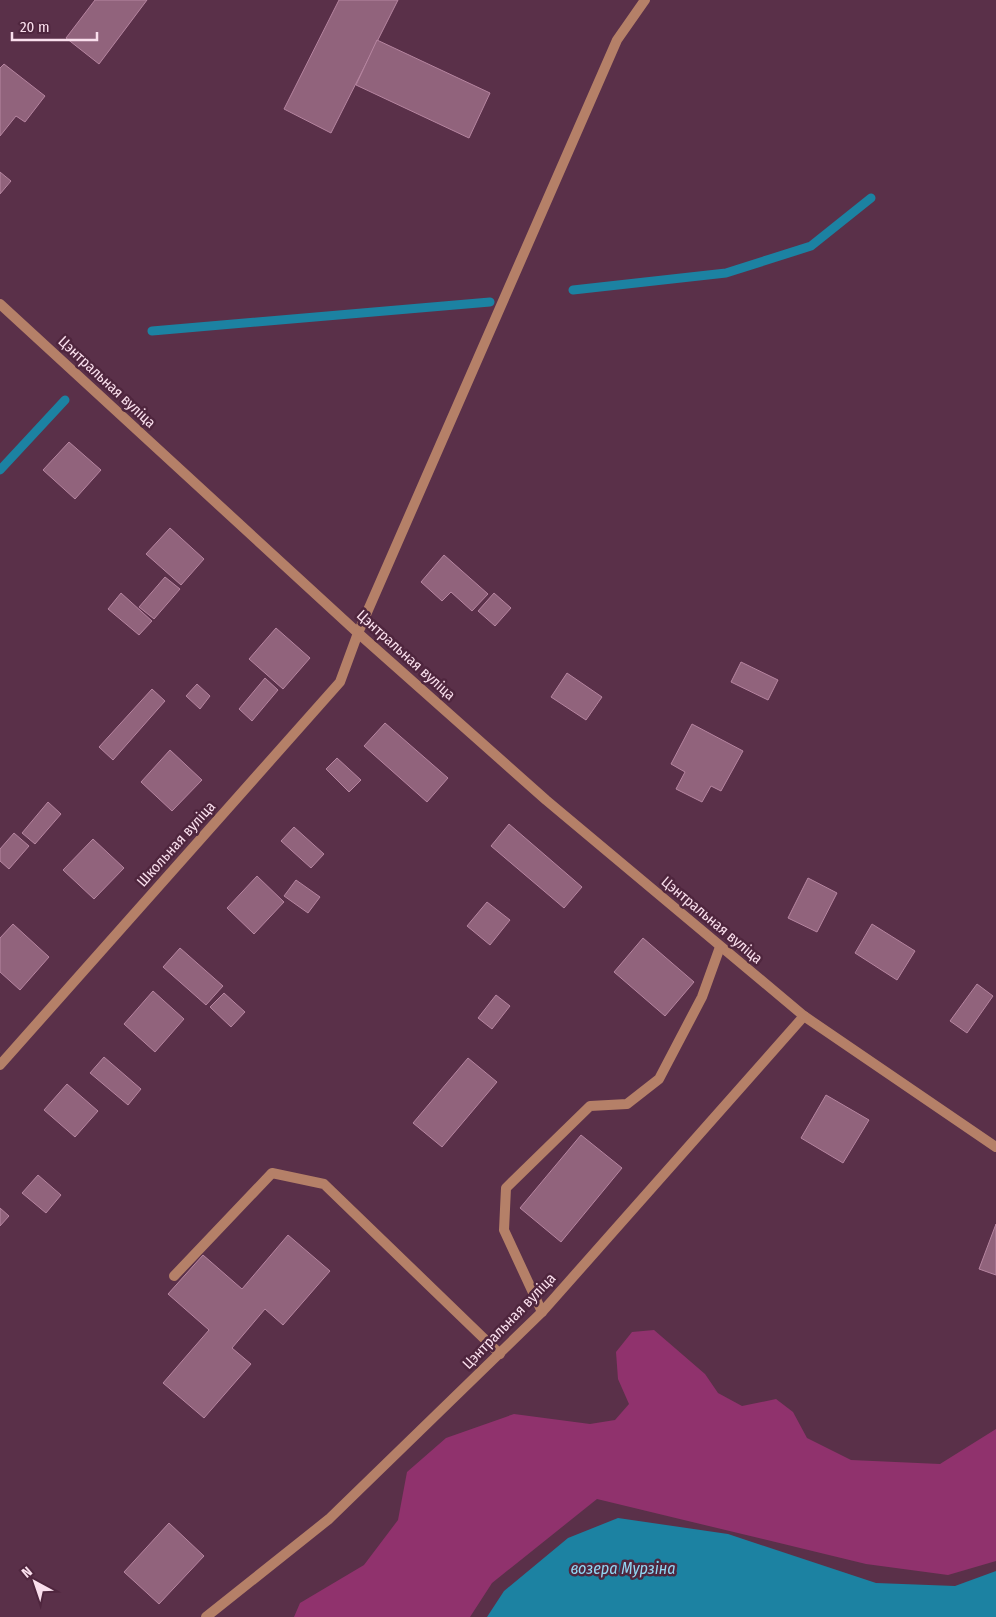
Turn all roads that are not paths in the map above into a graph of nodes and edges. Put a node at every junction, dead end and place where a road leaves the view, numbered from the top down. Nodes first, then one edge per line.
1 (645, 0) edge
2 (0, 304) edge
3 (358, 633) junction
4 (720, 947) junction
5 (804, 1016) junction
6 (0, 1065) edge
7 (996, 1147) edge
8 (174, 1276) dead end
9 (542, 1312) junction
10 (500, 1354) junction
11 (206, 1617) edge

1 - 3 street, Школьная вуліца
2 - 3 street, Цэнтральная вуліца
3 - 4 street, Цэнтральная вуліца
3 - 6 street, Школьная вуліца
4 - 5 street, Цэнтральная вуліца
4 - 9 street
5 - 7 street, Цэнтральная вуліца
5 - 9 street, Цэнтральная вуліца
8 - 10 street
9 - 10 street, Цэнтральная вуліца
10 - 11 street, Цэнтральная вуліца

